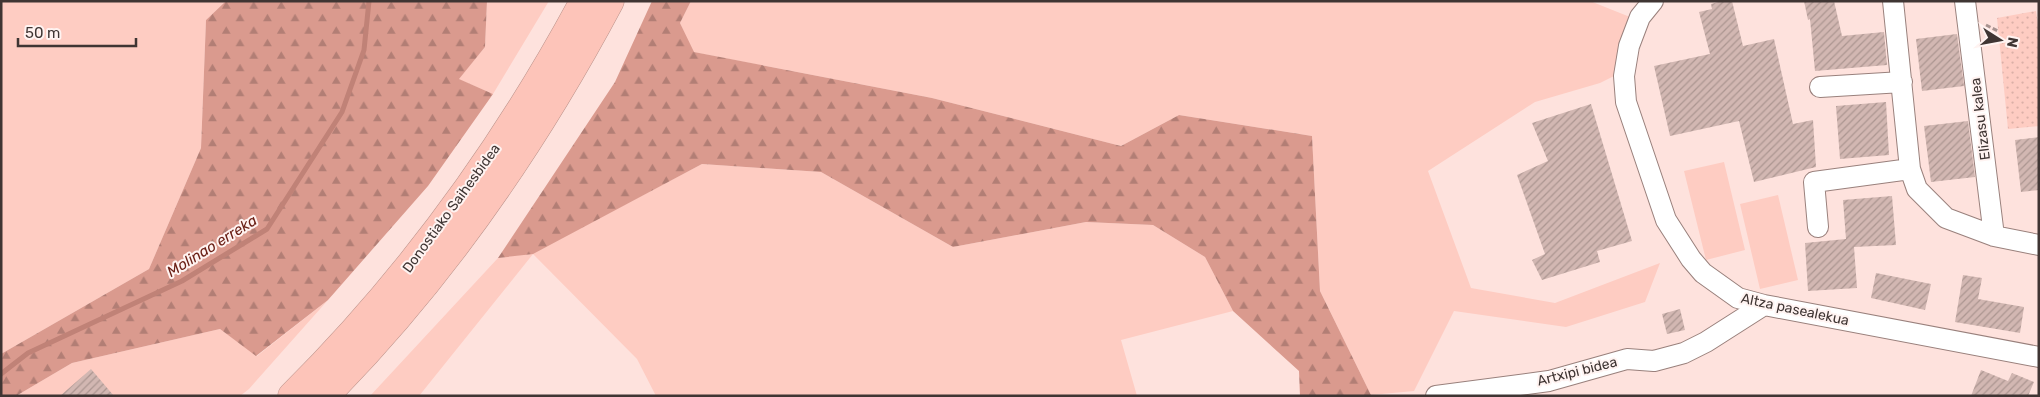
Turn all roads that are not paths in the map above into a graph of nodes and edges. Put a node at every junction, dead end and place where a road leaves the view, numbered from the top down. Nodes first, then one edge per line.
1 (584, 1) edge
2 (610, 1) edge
3 (1653, 1) edge
4 (1893, 1) edge
5 (1965, 1) edge
6 (1902, 82) junction
7 (1820, 87) dead end
8 (1910, 170) junction
9 (1818, 227) dead end
10 (1994, 236) junction
11 (2039, 245) edge
12 (1764, 305) junction
13 (2039, 357) edge
14 (292, 396) edge
15 (325, 396) edge
16 (1436, 396) edge

1 - 14 highway, Donostiako Saihesbidea
2 - 15 highway, Donostiako Saihesbidea
3 - 12 street, Altza pasealekua
4 - 6 street
5 - 10 street, Elizasu kalea
6 - 7 street
6 - 8 street
8 - 9 street
8 - 10 street
10 - 11 street
12 - 13 street, Altza pasealekua
12 - 16 street, Artxipi bidea

